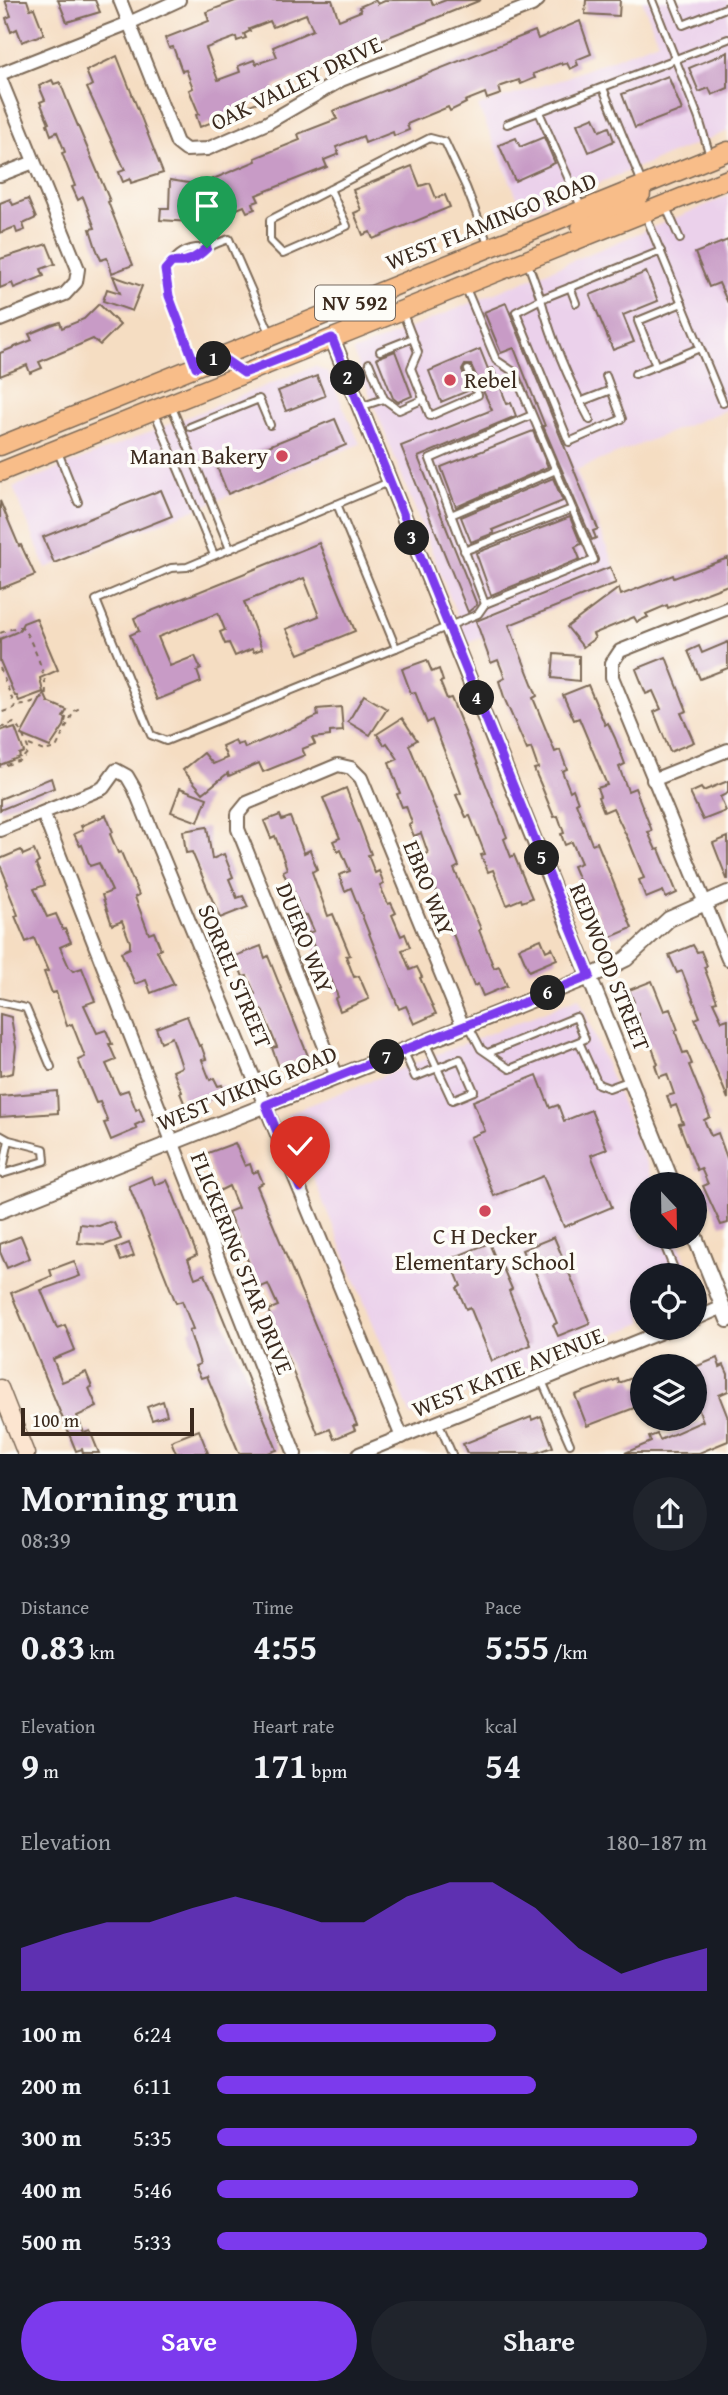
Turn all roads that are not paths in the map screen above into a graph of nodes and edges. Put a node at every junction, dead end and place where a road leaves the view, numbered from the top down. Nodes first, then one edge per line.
1 (120, 0) edge
2 (179, 0) edge
3 (538, 0) edge
4 (652, 0) edge
5 (673, 0) edge
6 (728, 7) edge
7 (129, 23) junction
8 (728, 38) edge
9 (676, 60) junction
10 (0, 76) edge
11 (603, 88) junction
12 (539, 112) junction
13 (507, 124) dead end
14 (728, 152) edge
15 (719, 161) edge
16 (34, 162) junction
17 (0, 175) edge
18 (728, 179) edge
19 (643, 186) junction
20 (330, 189) junction
21 (665, 204) junction
22 (582, 211) junction
23 (645, 212) junction
24 (680, 239) dead end
25 (560, 246) junction
26 (489, 248) junction
27 (661, 251) junction
28 (527, 260) junction
29 (499, 271) junction
30 (409, 281) junction
31 (457, 287) junction
32 (570, 287) junction
33 (541, 299) junction
34 (576, 303) dead end
35 (682, 303) junction
36 (402, 310) junction
37 (315, 319) junction
38 (0, 320) edge
39 (272, 337) junction
40 (332, 338) junction
41 (412, 338) junction
42 (700, 348) junction
43 (380, 351) dead end
44 (221, 357) junction
45 (272, 362) junction
46 (369, 363) dead end
47 (656, 366) junction
48 (196, 367) junction
49 (468, 370) dead end
50 (244, 373) junction
51 (635, 374) dead end
52 (606, 376) dead end
53 (611, 390) junction
54 (384, 399) junction
55 (424, 399) junction
56 (580, 401) junction
57 (723, 403) dead end
58 (162, 406) junction
59 (360, 407) junction
60 (532, 415) junction
61 (590, 420) dead end
62 (270, 425) dead end
63 (190, 427) dead end
64 (40, 429) junction
65 (0, 446) edge
66 (56, 449) junction
67 (5, 470) edge
68 (556, 470) junction
69 (390, 482) junction
70 (78, 502) dead end
71 (337, 504) junction
72 (572, 509) junction
73 (451, 515) junction
74 (230, 549) junction
75 (464, 551) junction
76 (214, 555) junction
77 (485, 604) junction
78 (728, 608) edge
79 (448, 627) junction
80 (396, 648) junction
81 (728, 750) edge
82 (351, 768) joint
83 (653, 780) junction
84 (43, 813) junction
85 (0, 830) edge
86 (728, 893) edge
87 (705, 902) junction
88 (728, 959) edge
89 (590, 976) junction
90 (0, 1002) edge
91 (466, 1026) junction
92 (425, 1042) junction
93 (579, 1042) junction
94 (404, 1050) junction
95 (488, 1054) junction
96 (51, 1067) dead end
97 (437, 1068) junction
98 (337, 1077) junction
99 (631, 1080) junction
100 (266, 1105) junction
101 (0, 1135) edge
102 (9, 1140) junction
103 (171, 1143) junction
104 (668, 1172) edge
105 (0, 1211) edge
106 (700, 1250) edge
107 (725, 1313) edge
108 (707, 1317) edge
109 (642, 1340) edge
110 (542, 1381) junction
111 (0, 1388) edge
112 (438, 1422) junction
113 (402, 1437) junction
114 (570, 1444) dead end
115 (26, 1454) edge
116 (295, 1454) edge
117 (359, 1454) edge
118 (452, 1454) edge

1 - 7 street
2 - 7 street
3 - 7 street, OAK VALLEY DRIVE
4 - 9 lane
5 - 6 lane
7 - 10 street
8 - 9 lane
9 - 11 lane
9 - 15 lane
10 - 16 street
11 - 12 lane
11 - 19 lane
12 - 13 lane
12 - 22 lane
14 - 15 main road, WEST FLAMINGO ROAD / NV 592
15 - 19 main road, WEST FLAMINGO ROAD / NV 592
15 - 21 main road
16 - 17 street
16 - 38 street
18 - 21 main road, NV 592
19 - 22 main road, WEST FLAMINGO ROAD / NV 592
19 - 25 main road
20 - 20 lane
20 - 26 lane
21 - 23 main road, NV 592
21 - 24 lane
22 - 26 main road, WEST FLAMINGO ROAD / NV 592
23 - 25 main road, NV 592
23 - 27 lane
25 - 28 main road, NV 592
26 - 29 main road
26 - 30 main road, WEST FLAMINGO ROAD / NV 592
27 - 32 lane
27 - 35 lane
28 - 29 main road, NV 592
28 - 33 lane
29 - 31 main road, NV 592
30 - 31 main road
30 - 37 main road, WEST FLAMINGO ROAD / NV 592
30 - 40 main road
31 - 36 main road, NV 592
31 - 60 lane
32 - 33 lane
32 - 34 lane
33 - 53 lane
33 - 56 lane
35 - 42 lane
35 - 47 lane
36 - 40 main road, NV 592
36 - 41 lane
37 - 39 main road, WEST FLAMINGO ROAD / NV 592
37 - 45 main road
39 - 44 main road, WEST FLAMINGO ROAD / NV 592
39 - 48 lane
40 - 45 main road, NV 592
40 - 59 street, REDWOOD STREET
41 - 43 lane
41 - 55 lane
42 - 47 lane
42 - 57 lane
44 - 48 main road, WEST FLAMINGO ROAD / NV 592
44 - 50 main road
45 - 50 main road, NV 592
46 - 54 lane
47 - 51 lane
48 - 64 main road, WEST FLAMINGO ROAD / NV 592
49 - 55 lane
50 - 58 main road, NV 592
52 - 53 lane
53 - 56 lane
54 - 55 lane
54 - 59 lane
56 - 61 lane
58 - 66 main road, NV 592
58 - 74 lane
58 - 76 lane
59 - 69 street, REDWOOD STREET
60 - 68 lane
60 - 73 lane
62 - 63 lane
64 - 65 main road, WEST FLAMINGO ROAD / NV 592
64 - 67 main road
66 - 67 main road, NV 592
66 - 70 lane
68 - 72 lane
68 - 73 lane
69 - 71 lane
69 - 79 street, REDWOOD STREET
71 - 74 lane
71 - 80 lane
72 - 75 lane
72 - 77 lane
73 - 75 lane
74 - 76 lane
75 - 77 lane
76 - 80 lane
77 - 79 lane
78 - 83 street
79 - 80 lane
79 - 89 street, REDWOOD STREET
81 - 83 street
82 - 91 street, EBRO WAY
82 - 98 street, DUERO WAY
83 - 87 street
84 - 85 street
84 - 100 street, SORREL STREET
84 - 103 street, FLICKERING STAR DRIVE
86 - 87 street, WEST VIKING ROAD
87 - 88 street
87 - 89 street, WEST VIKING ROAD
89 - 91 street, WEST VIKING ROAD
89 - 99 street, REDWOOD STREET
90 - 96 lane
91 - 92 street, WEST VIKING ROAD
91 - 95 lane
92 - 94 street, WEST VIKING ROAD
92 - 97 lane
93 - 95 lane
93 - 95 lane
93 - 99 lane
94 - 97 lane
94 - 98 street, WEST VIKING ROAD
97 - 97 lane
98 - 100 street, WEST VIKING ROAD
99 - 104 street, REDWOOD STREET
100 - 103 street, WEST VIKING ROAD
100 - 113 street, SORREL STREET
101 - 102 lane
102 - 102 lane
103 - 105 street, WEST VIKING ROAD
103 - 116 street, FLICKERING STAR DRIVE
106 - 107 street
107 - 108 street
109 - 110 street, WEST KATIE AVENUE
110 - 112 street, WEST KATIE AVENUE
110 - 114 lane
111 - 115 main road
112 - 113 street, WEST KATIE AVENUE
112 - 118 lane
113 - 117 street, WEST KATIE AVENUE

